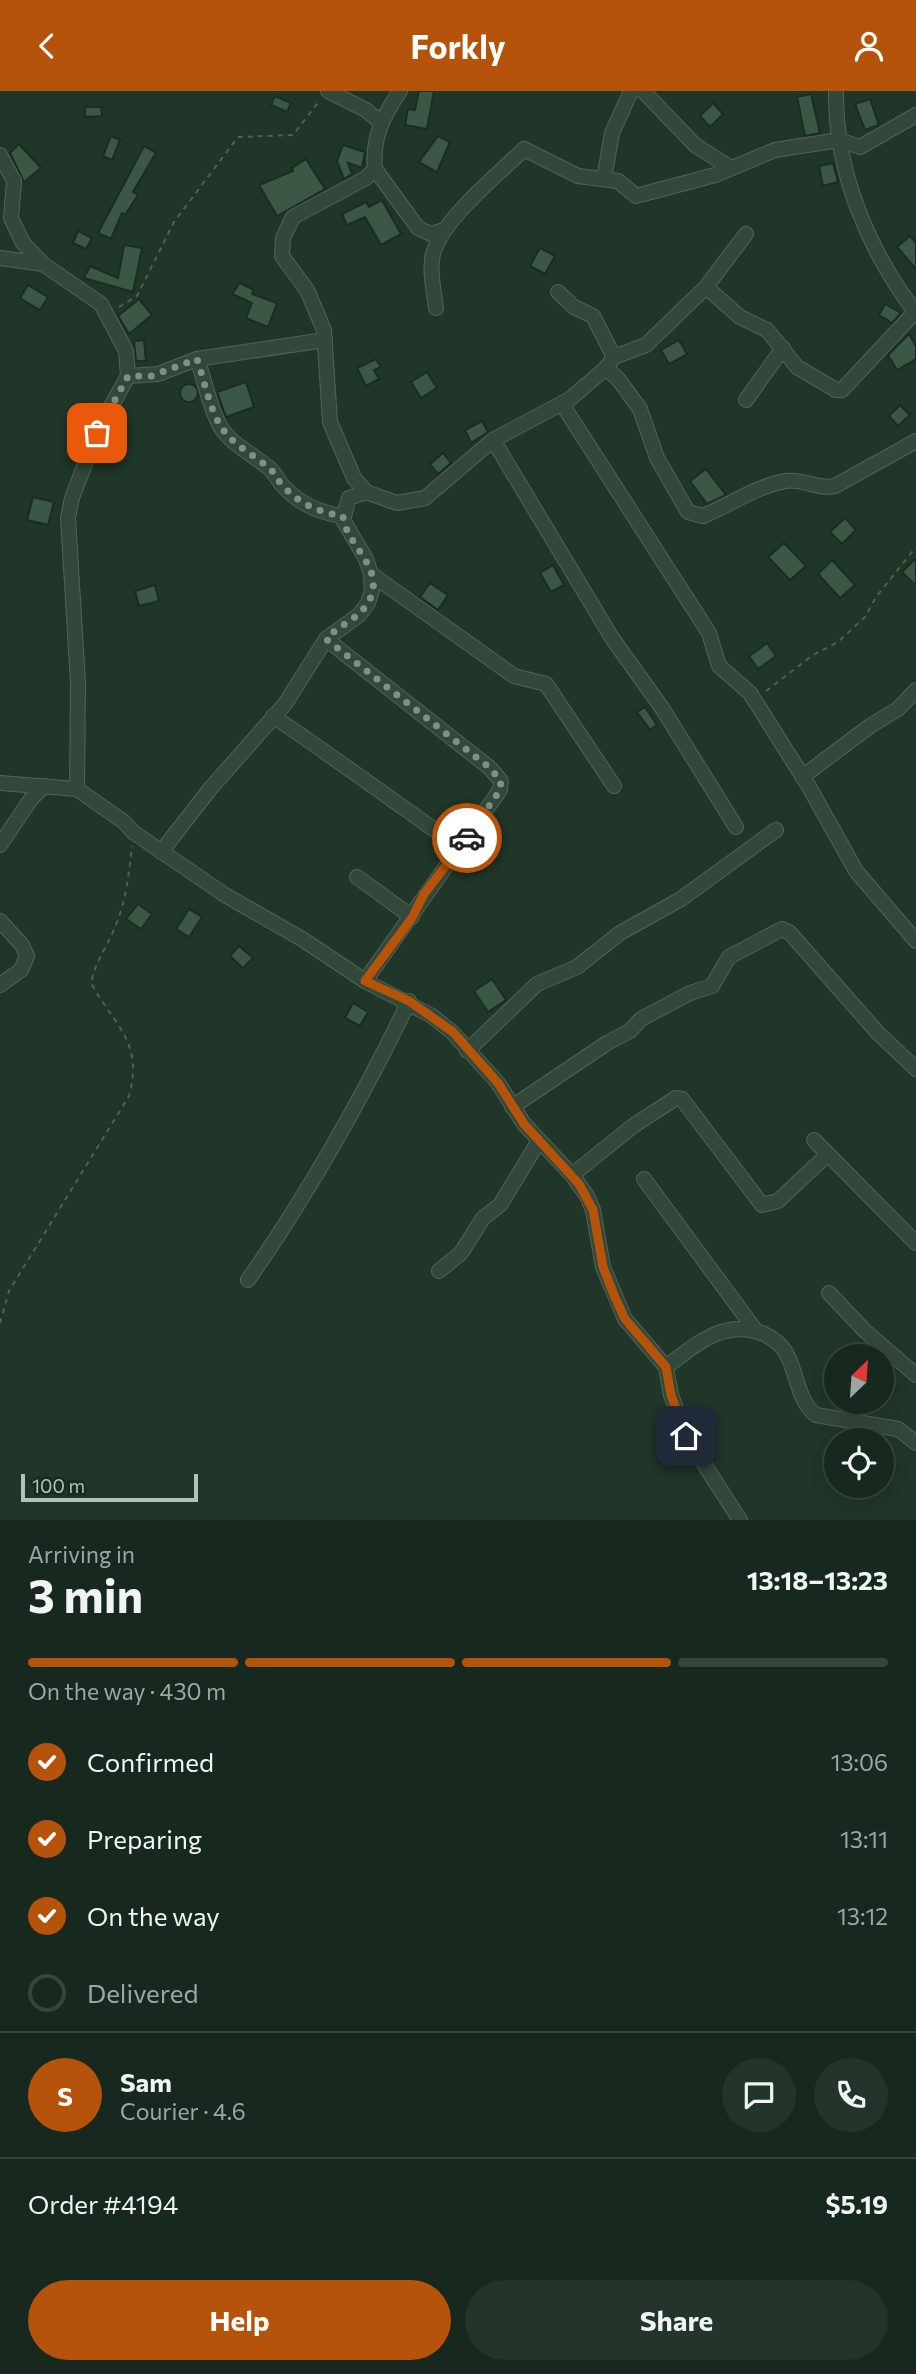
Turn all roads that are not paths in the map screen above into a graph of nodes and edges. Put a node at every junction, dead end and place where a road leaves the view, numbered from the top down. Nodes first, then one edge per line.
1 (328, 91) edge
2 (400, 91) edge
3 (631, 91) edge
4 (643, 91) edge
5 (836, 91) edge
6 (916, 115) edge
7 (380, 122) junction
8 (839, 140) junction
9 (0, 155) edge
10 (731, 168) junction
11 (375, 169) junction
12 (604, 179) junction
13 (444, 230) junction
14 (746, 234) dead end
15 (0, 258) edge
16 (43, 264) junction
17 (706, 287) junction
18 (558, 292) dead end
19 (436, 308) dead end
20 (915, 313) edge
21 (325, 340) junction
22 (783, 348) junction
23 (197, 359) junction
24 (610, 363) junction
25 (128, 376) junction
26 (747, 400) dead end
27 (562, 404) junction
28 (493, 440) junction
29 (916, 442) edge
30 (354, 478) junction
31 (366, 492) junction
32 (349, 498) junction
33 (343, 516) junction
34 (371, 574) junction
35 (326, 639) junction
36 (916, 690) edge
37 (274, 716) junction
38 (802, 777) junction
39 (0, 783) edge
40 (44, 786) junction
41 (614, 786) dead end
42 (78, 789) junction
43 (736, 827) dead end
44 (776, 830) dead end
45 (0, 845) edge
46 (460, 848) junction
47 (161, 852) junction
48 (358, 877) dead end
49 (412, 918) junction
50 (0, 921) edge
51 (916, 941) edge
52 (365, 981) junction
53 (0, 985) edge
54 (409, 1001) junction
55 (467, 1051) junction
56 (916, 1069) edge
57 (512, 1107) junction
58 (814, 1140) dead end
59 (539, 1142) junction
60 (827, 1154) junction
61 (572, 1175) junction
62 (644, 1179) dead end
63 (916, 1243) edge
64 (439, 1271) dead end
65 (248, 1280) dead end
66 (829, 1293) dead end
67 (756, 1331) junction
68 (666, 1367) junction
69 (916, 1375) edge
70 (916, 1443) edge
71 (740, 1520) edge

1 - 7 street
2 - 7 street
3 - 12 street
4 - 10 street
5 - 8 street
6 - 8 street
7 - 11 street
8 - 10 street
8 - 20 street
9 - 16 street
10 - 12 street
11 - 13 street
11 - 21 street
12 - 13 street
13 - 19 street
14 - 17 street
15 - 16 street
16 - 25 street
17 - 22 street
17 - 24 street
18 - 24 street
20 - 22 street
21 - 23 street
21 - 30 street
22 - 26 street
23 - 25 street
23 - 33 street
24 - 27 street
24 - 29 street
25 - 42 street
27 - 28 street
27 - 38 street
28 - 31 street
28 - 43 street
30 - 31 street
30 - 32 street
31 - 32 street
32 - 33 street
33 - 34 street
34 - 35 street
34 - 41 street
35 - 37 street
35 - 46 street
36 - 38 street
37 - 46 street
37 - 47 street
38 - 51 street
39 - 40 street
40 - 42 street
40 - 45 street
42 - 47 street
44 - 55 street
46 - 49 street
47 - 52 street
48 - 49 street
49 - 52 street
50 - 53 street
52 - 54 street
54 - 55 street
54 - 65 street
55 - 57 street
56 - 57 street
57 - 59 street
58 - 60 street
59 - 61 street
59 - 64 street
60 - 61 street
60 - 63 street
61 - 68 street
62 - 67 street
66 - 69 street
67 - 68 street
67 - 70 street
68 - 71 street

